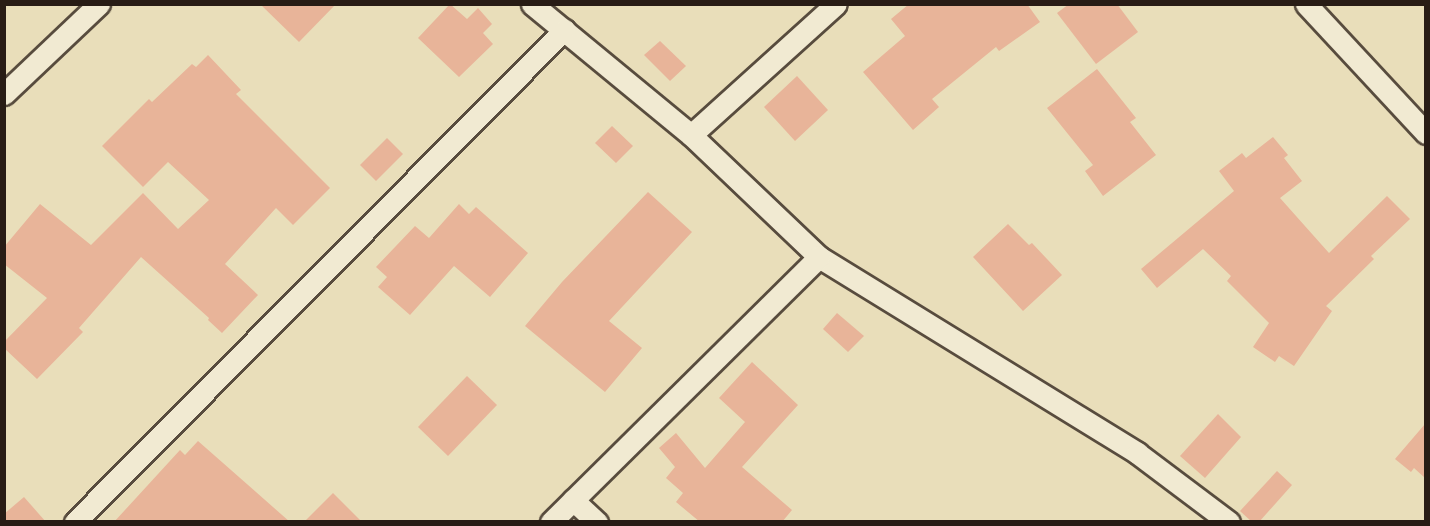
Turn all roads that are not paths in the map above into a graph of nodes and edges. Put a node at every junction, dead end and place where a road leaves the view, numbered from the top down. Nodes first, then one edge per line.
1 (99, 4) edge
2 (532, 4) edge
3 (836, 4) edge
4 (1306, 4) edge
5 (564, 30) junction
6 (4, 94) edge
7 (1425, 134) edge
8 (691, 135) junction
9 (819, 256) junction
10 (573, 500) junction
11 (75, 522) edge
12 (551, 522) edge
13 (597, 522) edge
14 (1229, 522) edge

1 - 6 street
2 - 5 street
3 - 8 street
4 - 7 street
5 - 8 street
5 - 11 street
8 - 9 street
9 - 10 street
9 - 14 street
10 - 12 street
10 - 13 street

